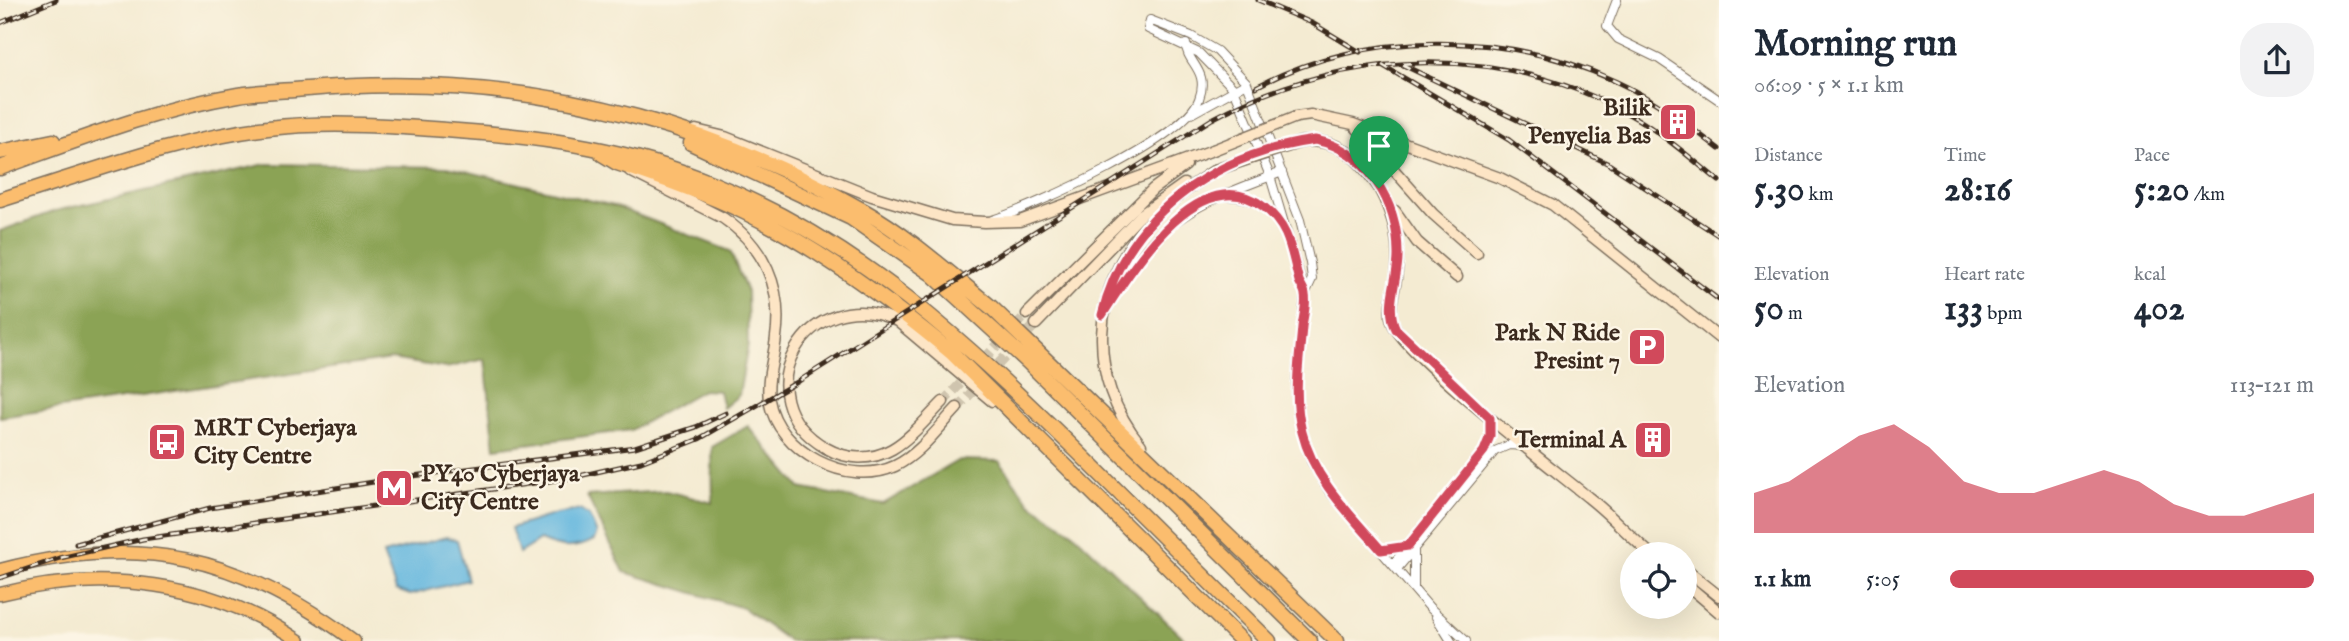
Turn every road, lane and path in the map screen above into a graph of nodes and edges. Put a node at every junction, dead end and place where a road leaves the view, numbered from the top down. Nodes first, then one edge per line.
1 (1617, 0) edge
2 (1191, 36) junction
3 (1185, 45) junction
4 (1247, 83) junction
5 (1234, 89) junction
6 (501, 90) junction
7 (1719, 100) edge
8 (599, 106) junction
9 (1177, 124) junction
10 (1353, 124) junction
11 (108, 130) junction
12 (590, 146) junction
13 (1213, 150) junction
14 (0, 152) edge
15 (617, 163) junction
16 (0, 168) edge
17 (1215, 170) junction
18 (1282, 172) junction
19 (1270, 176) junction
20 (1379, 188) junction
21 (1214, 198) junction
22 (0, 200) edge
23 (984, 222) junction
24 (1287, 234) junction
25 (1477, 253) dead end
26 (1457, 277) dead end
27 (1306, 294) junction
28 (1027, 314) tunnel mouth
29 (1102, 315) junction
30 (1036, 324) tunnel mouth
31 (1719, 338) edge
32 (943, 402) tunnel mouth
33 (957, 408) tunnel mouth
34 (1490, 418) junction
35 (1029, 432) junction
36 (1523, 446) junction
37 (1207, 515) junction
38 (1638, 542) edge
39 (1411, 547) junction
40 (1381, 550) junction
41 (1395, 566) junction
42 (0, 569) edge
43 (1697, 579) edge
44 (1414, 589) junction
45 (1697, 593) edge
46 (0, 594) edge
47 (1719, 596) edge
48 (1430, 608) junction
49 (1719, 612) edge
50 (299, 641) edge
51 (354, 641) edge
52 (1242, 641) edge
53 (1269, 641) edge
54 (1310, 641) edge
55 (1337, 641) edge
56 (1451, 641) edge
57 (1466, 641) edge

1 - 7 street
2 - 3 street
2 - 3 street
2 - 4 street
3 - 5 street
3 - 9 street
4 - 5 street
4 - 18 street
5 - 9 street
5 - 19 street
6 - 8 highway
6 - 11 highway
6 - 54 highway
8 - 23 street
8 - 37 highway
9 - 23 street
10 - 13 street, bridge
10 - 25 street
10 - 31 street
11 - 14 highway
11 - 16 highway
12 - 15 highway
12 - 22 highway
12 - 53 highway
13 - 23 street
13 - 28 street
15 - 33 street
15 - 35 highway
17 - 20 street, bridge
17 - 29 street
17 - 30 street
18 - 19 street
18 - 27 street
19 - 21 street
19 - 24 street
20 - 26 street
20 - 34 street
21 - 24 street
21 - 29 street
24 - 27 street
27 - 40 street
29 - 37 street
32 - 35 street
34 - 36 street
34 - 39 street
35 - 52 highway
36 - 38 street
36 - 39 street
37 - 55 highway
39 - 40 street
39 - 41 street
39 - 44 street
40 - 41 street
41 - 44 street
42 - 51 main road
43 - 47 street
44 - 48 street
45 - 49 street
46 - 50 main road
48 - 56 street
48 - 57 street

